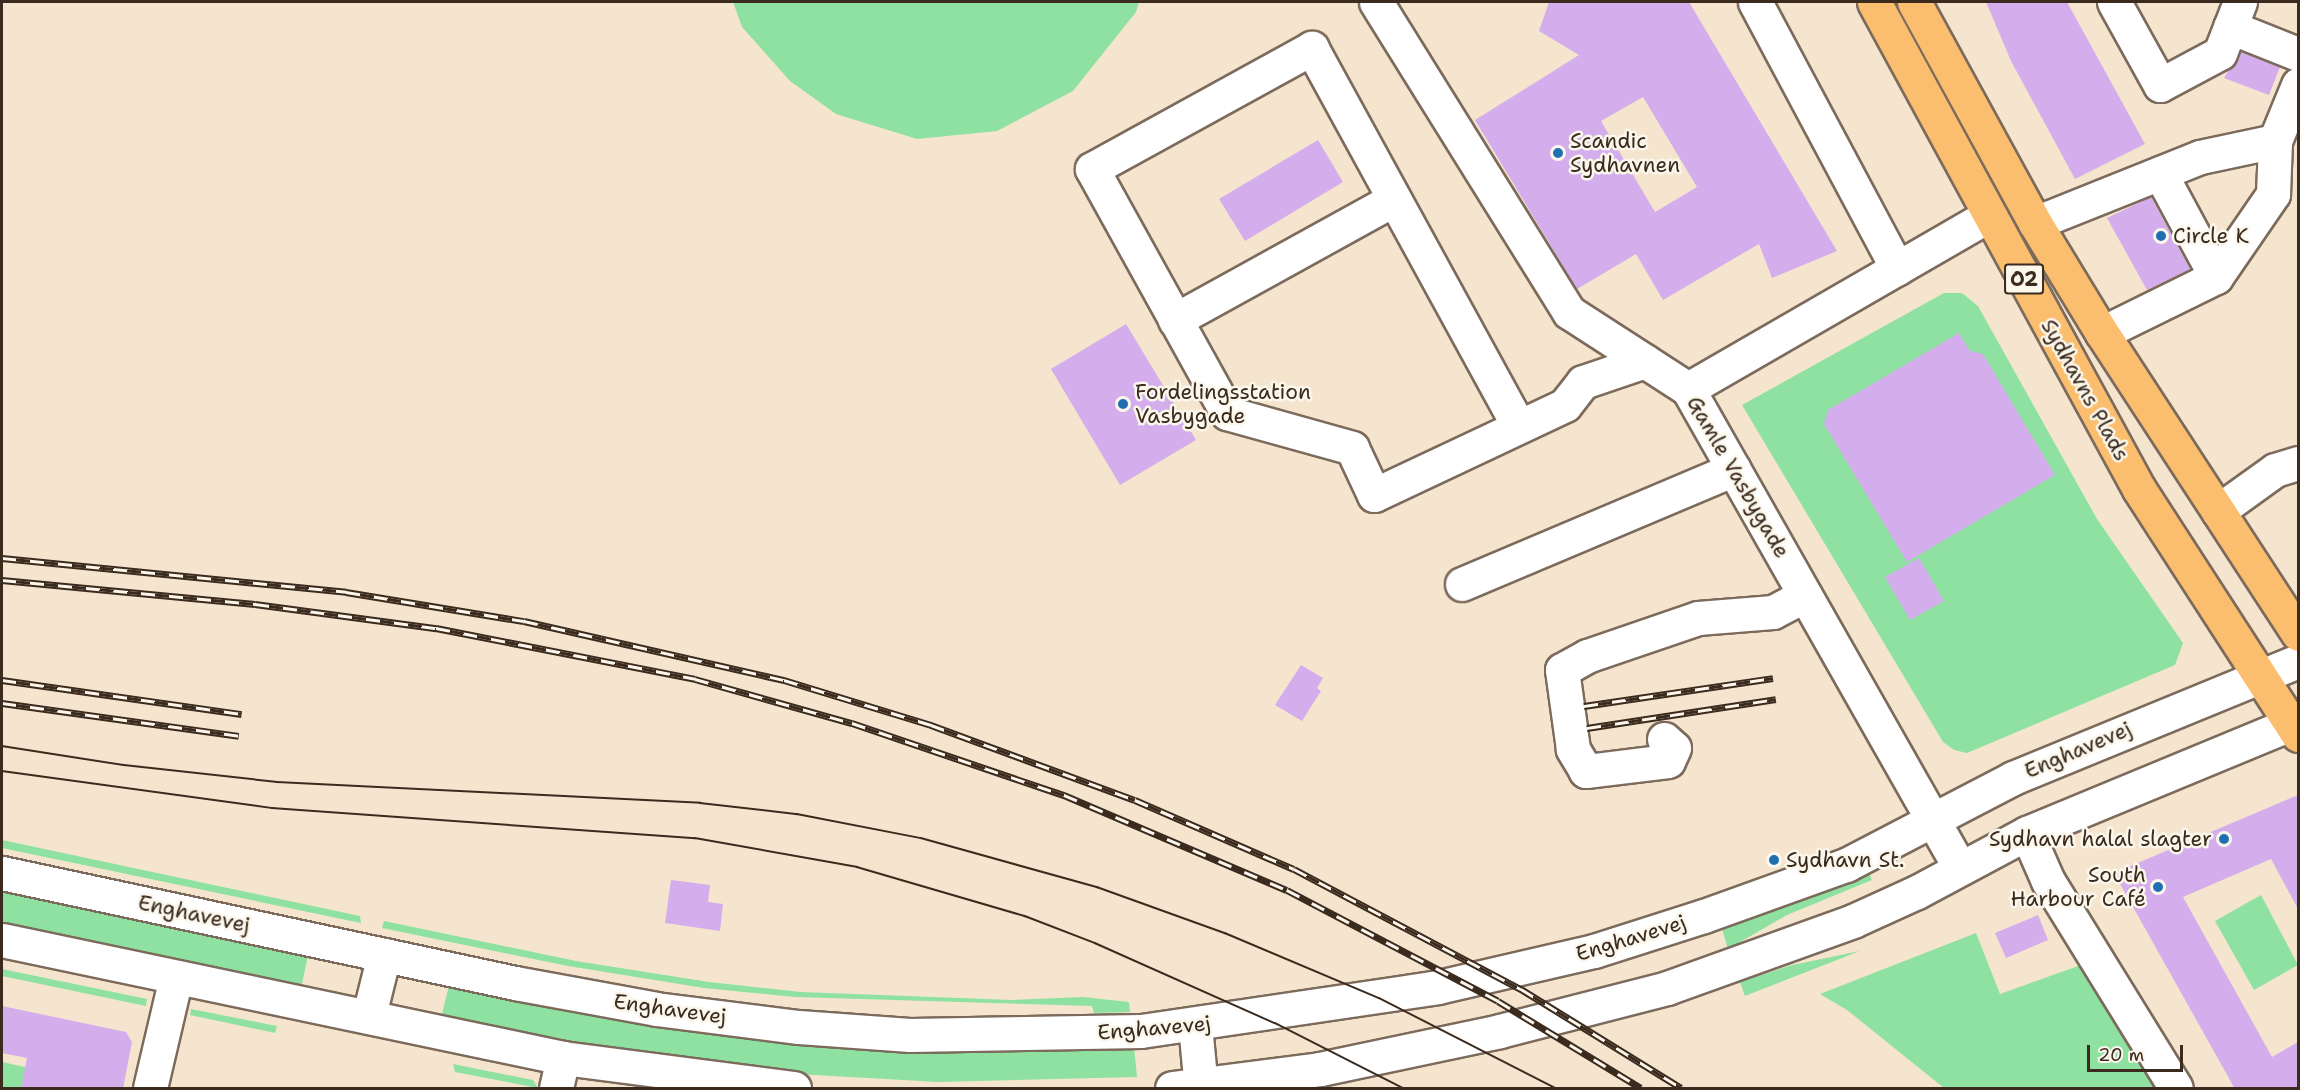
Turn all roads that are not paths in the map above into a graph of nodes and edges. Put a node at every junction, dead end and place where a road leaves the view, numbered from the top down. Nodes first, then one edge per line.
1 (1376, 2) edge
2 (1755, 2) edge
3 (1874, 2) edge
4 (2114, 2) edge
5 (1920, 10) edge
6 (2235, 14) edge
7 (2298, 54) edge
8 (2298, 85) edge
9 (2276, 141) junction
10 (2160, 173) junction
11 (1394, 199) junction
12 (1989, 214) junction
13 (2035, 223) junction
14 (1897, 268) junction
15 (2216, 277) junction
16 (1175, 320) junction
17 (2102, 333) junction
18 (1645, 361) junction
19 (1688, 389) junction
20 (1518, 425) junction
21 (2298, 463) edge
22 (1734, 469) junction
23 (2218, 511) junction
24 (1462, 584) dead end
25 (1805, 595) junction
26 (2298, 634) edge
27 (2298, 661) edge
28 (2260, 675) junction
29 (2296, 727) edge
30 (1664, 740) dead end
31 (1934, 821) junction
32 (2027, 833) junction
33 (1960, 868) junction
34 (2, 873) edge
35 (2, 940) edge
36 (384, 955) junction
37 (176, 976) junction
38 (369, 1015) junction
39 (1195, 1025) junction
40 (559, 1073) edge
41 (1191, 1088) edge
42 (150, 1089) edge
43 (794, 1089) edge
44 (2176, 1089) edge

1 - 18 street
2 - 14 street
3 - 12 main road, Sydhavns Plads / O2
4 - 6 street
5 - 13 main road, Sydhavns Plads / O2
6 - 7 street
8 - 9 street
9 - 10 street
9 - 15 street
10 - 13 street
10 - 15 street
11 - 16 street
11 - 16 street
11 - 20 street
12 - 14 street, Gamle Vasbygade
12 - 28 main road, Sydhavns Plads / O2
13 - 17 main road, Sydhavns Plads / O2
14 - 19 street, Gamle Vasbygade
15 - 17 street
16 - 20 street
17 - 23 main road, Sydhavns Plads / O2
18 - 19 street
18 - 20 street
19 - 22 street, Gamle Vasbygade
21 - 23 street
22 - 24 street
22 - 25 street, Gamle Vasbygade
23 - 26 main road, Sydhavns Plads / O2
25 - 30 street
25 - 31 street, Gamle Vasbygade
27 - 28 street, Enghavevej
28 - 29 main road, O2
28 - 31 street, Enghavevej
29 - 32 street
31 - 33 street, Gamle Vasbygade
31 - 39 street, Enghavevej
32 - 33 street
32 - 44 street
33 - 41 street
34 - 36 street, Enghavevej
35 - 37 street
36 - 38 street
36 - 39 street, Enghavevej
37 - 38 street
37 - 42 street
38 - 40 street
39 - 41 street
40 - 43 street

